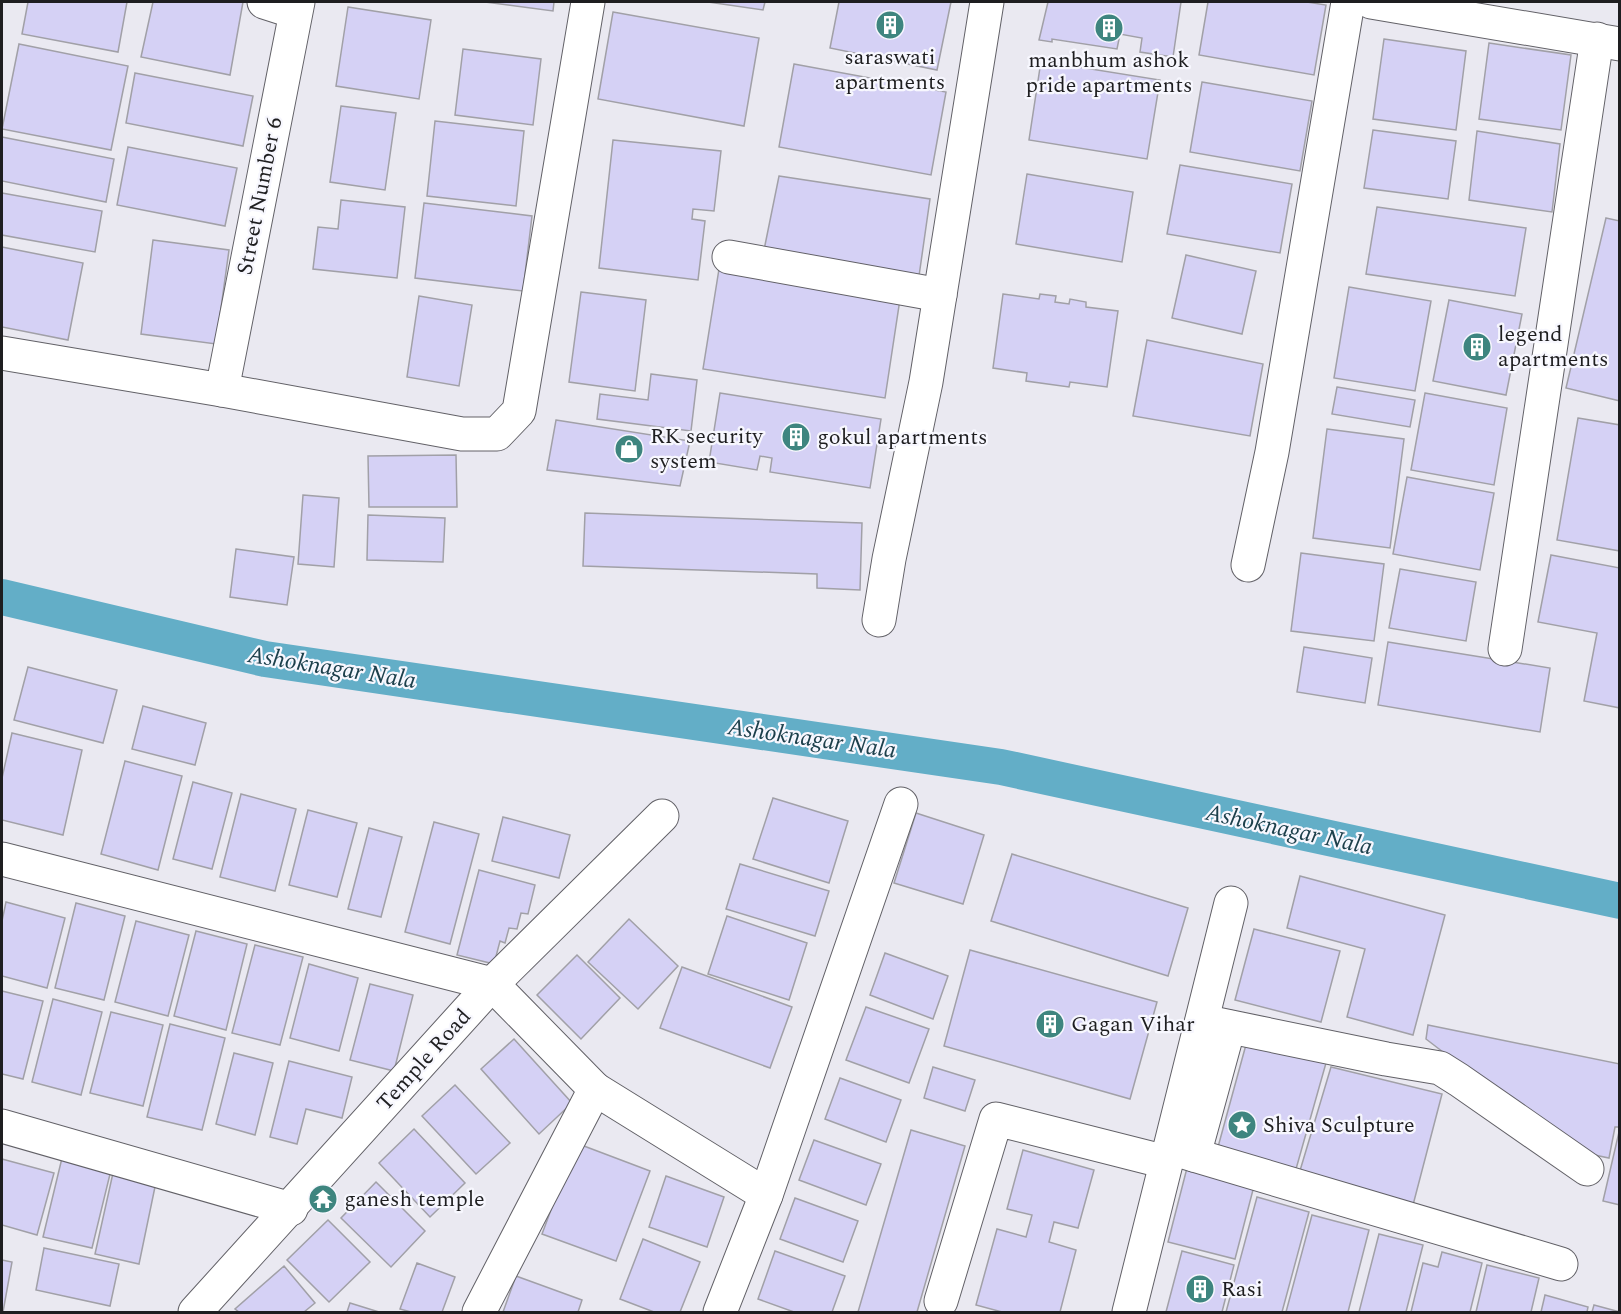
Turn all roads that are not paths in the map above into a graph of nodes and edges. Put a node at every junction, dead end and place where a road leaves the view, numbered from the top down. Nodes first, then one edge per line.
1 (264, 2) edge
2 (588, 2) edge
3 (987, 2) edge
4 (1348, 2) edge
5 (1371, 2) edge
6 (297, 7) edge
7 (1608, 42) edge
8 (729, 258) dead end
9 (940, 295) junction
10 (2, 353) edge
11 (222, 390) junction
12 (1248, 565) dead end
13 (879, 620) dead end
14 (1505, 650) dead end
15 (901, 804) dead end
16 (662, 816) dead end
17 (2, 860) edge
18 (1232, 903) dead end
19 (492, 984) junction
20 (1215, 1024) junction
21 (595, 1089) junction
22 (2, 1126) edge
23 (1177, 1155) junction
24 (1587, 1169) dead end
25 (766, 1195) junction
26 (291, 1209) junction
27 (1561, 1264) dead end
28 (941, 1301) dead end
29 (195, 1312) edge
30 (479, 1312) edge
31 (720, 1312) edge
32 (1129, 1312) edge

1 - 6 street
2 - 11 street
3 - 9 street
4 - 12 street
5 - 7 street
6 - 11 street, Street Number 6
7 - 14 street
8 - 9 street
9 - 13 street
10 - 11 street
15 - 25 street
16 - 19 street, Temple Road
17 - 19 street
18 - 20 street
19 - 21 street
19 - 26 street, Temple Road
20 - 23 street
20 - 24 street
21 - 25 street
21 - 30 street
22 - 26 street
23 - 27 street
23 - 28 street
23 - 32 street
25 - 31 street
26 - 29 street, Temple Road

